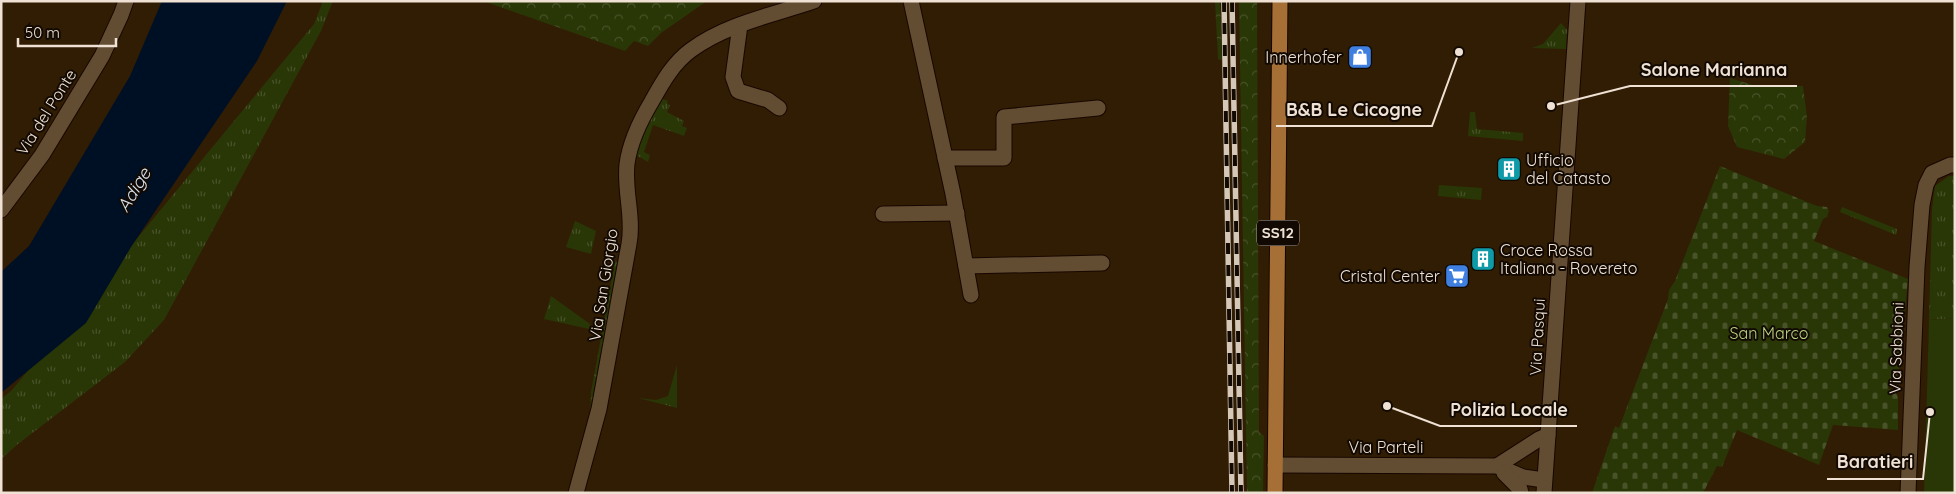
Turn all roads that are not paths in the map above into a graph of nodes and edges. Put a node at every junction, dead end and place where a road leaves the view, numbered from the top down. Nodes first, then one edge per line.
1 (126, 1) edge
2 (814, 1) edge
3 (911, 1) edge
4 (1280, 1) edge
5 (1578, 1) edge
6 (740, 25) junction
7 (779, 108) dead end
8 (1098, 108) dead end
9 (945, 158) junction
10 (1955, 165) edge
11 (1, 210) edge
12 (957, 213) junction
13 (882, 214) dead end
14 (1102, 262) dead end
15 (966, 266) junction
16 (971, 295) dead end
17 (1548, 435) junction
18 (1275, 465) junction
19 (1497, 466) junction
20 (1544, 486) edge
21 (576, 493) edge
22 (1275, 493) edge
23 (1521, 493) edge
24 (1908, 493) edge

1 - 11 street, Via del Ponte
2 - 6 street, Via San Giorgio
3 - 9 street
4 - 18 main road, SS12
5 - 17 street, Via Pasqui
6 - 7 street
6 - 21 street, Via San Giorgio
8 - 9 street
9 - 12 street
10 - 24 street, Via Sabbioni
12 - 13 street
12 - 15 street
14 - 15 street
15 - 16 street
17 - 19 street
17 - 20 street, Via Parteli
18 - 19 street, Via Parteli
18 - 22 main road, SS12
19 - 20 street, Via Parteli
19 - 23 street

